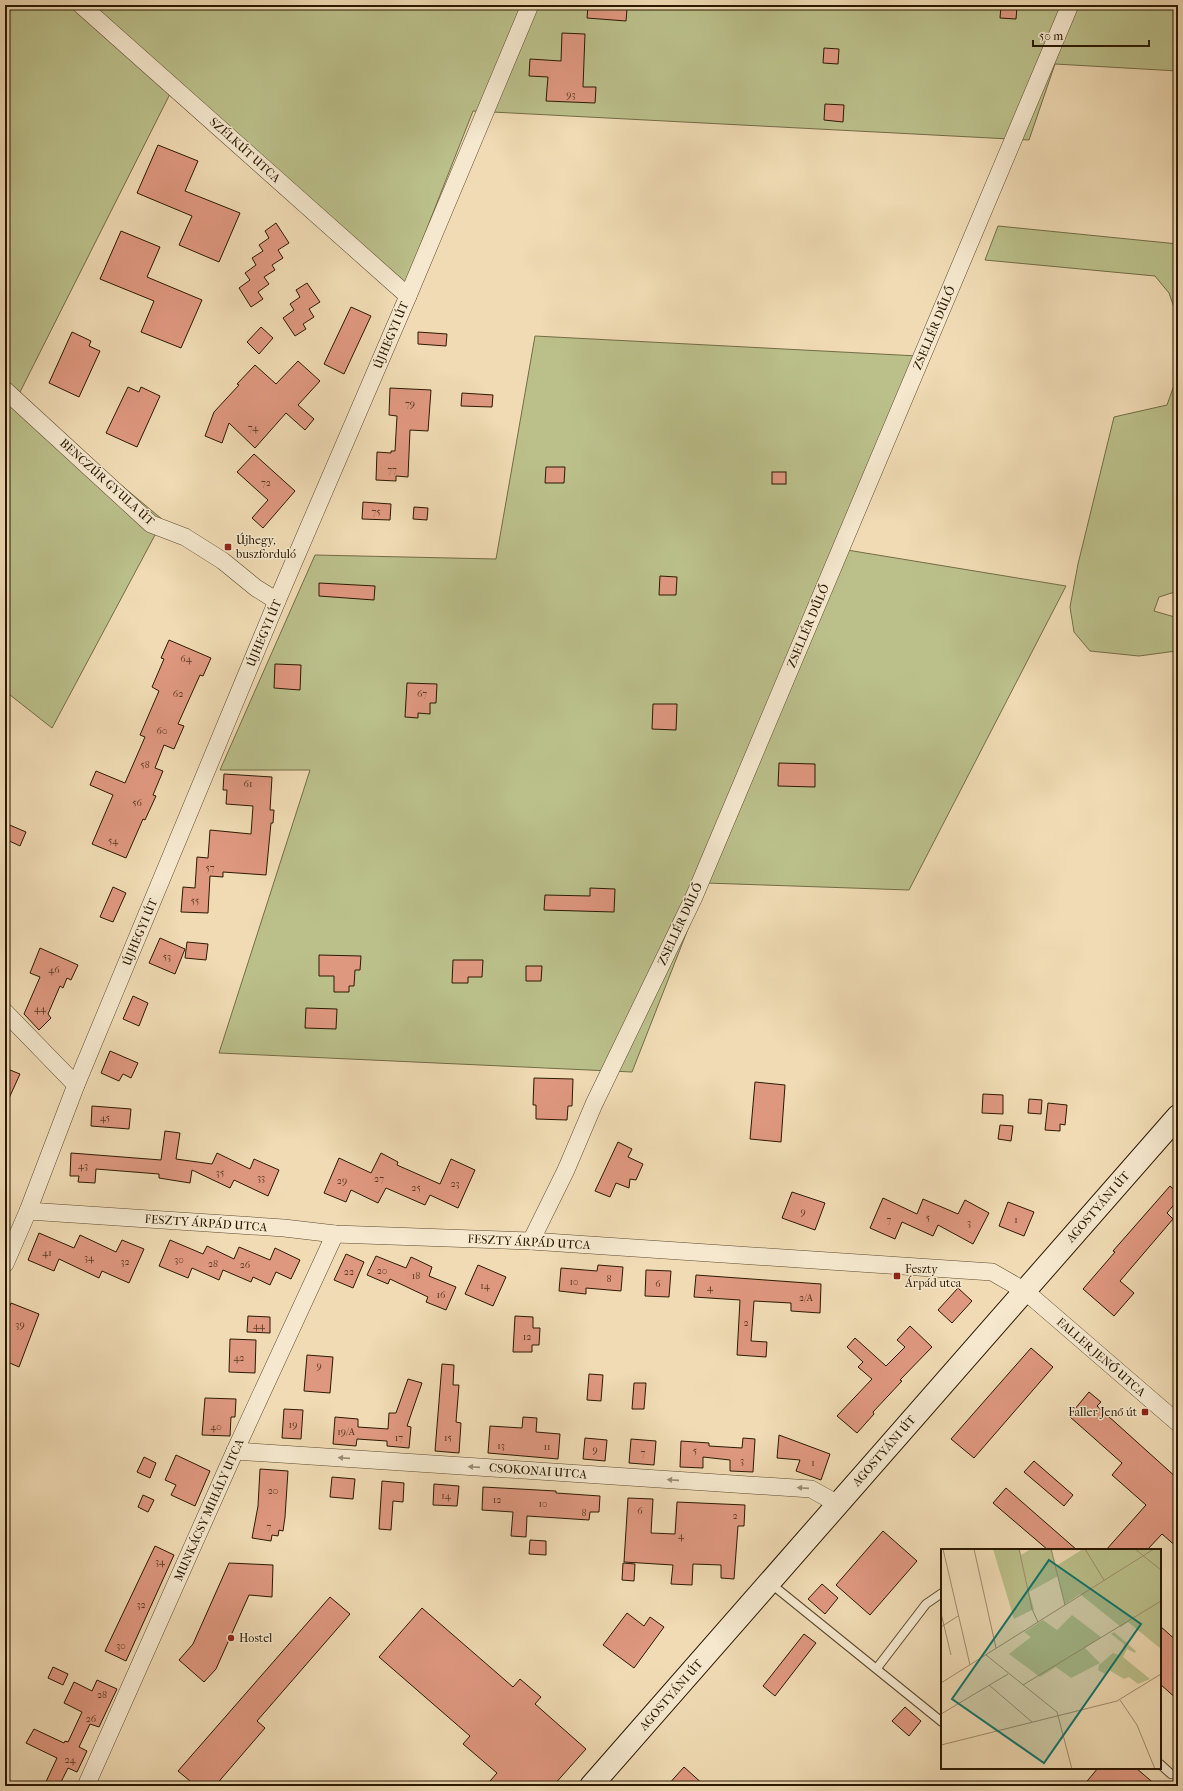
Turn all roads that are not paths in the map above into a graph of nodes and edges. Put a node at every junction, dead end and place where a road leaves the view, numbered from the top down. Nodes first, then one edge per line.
1 (81, 5) edge
2 (530, 5) edge
3 (1070, 5) edge
4 (408, 296) junction
5 (9, 396) edge
6 (277, 601) junction
7 (5, 1012) edge
8 (76, 1084) junction
9 (1178, 1116) edge
10 (28, 1211) junction
11 (335, 1234) junction
12 (531, 1241) junction
13 (5, 1264) edge
14 (1025, 1291) junction
15 (1178, 1423) edge
16 (235, 1451) junction
17 (838, 1504) junction
18 (769, 1583) junction
19 (941, 1593) edge
20 (876, 1668) junction
21 (941, 1721) edge
22 (1161, 1765) edge
23 (1171, 1774) dead end
24 (86, 1786) edge
25 (591, 1786) edge

1 - 4 street, SZÉLKÚT UTCA
2 - 4 street, ÚJHEGYI ÚT
3 - 12 street, ZSELLÉR DŰLŐ
4 - 6 street, ÚJHEGYI ÚT
5 - 6 street, BENCZÚR GYULA ÚT
6 - 8 street, ÚJHEGYI ÚT
7 - 8 street
8 - 10 street, ÚJHEGYI ÚT
9 - 14 main road, AGOSTYÁNI ÚT
10 - 11 street, FESZTY ÁRPÁD UTCA
10 - 13 street, ÚJHEGYI ÚT
11 - 12 street, FESZTY ÁRPÁD UTCA
11 - 16 street, MUNKÁCSY MIHÁLY UTCA
12 - 14 street, FESZTY ÁRPÁD UTCA
14 - 15 street, FALLER JENŐ UTCA
14 - 17 main road, AGOSTYÁNI ÚT
17 -> 16 street, CSOKONAI UTCA
16 - 24 street, MUNKÁCSY MIHÁLY UTCA
17 - 18 main road, AGOSTYÁNI ÚT
18 - 20 lane
18 - 25 main road, AGOSTYÁNI ÚT
19 - 20 lane
20 - 21 lane
22 - 23 lane

